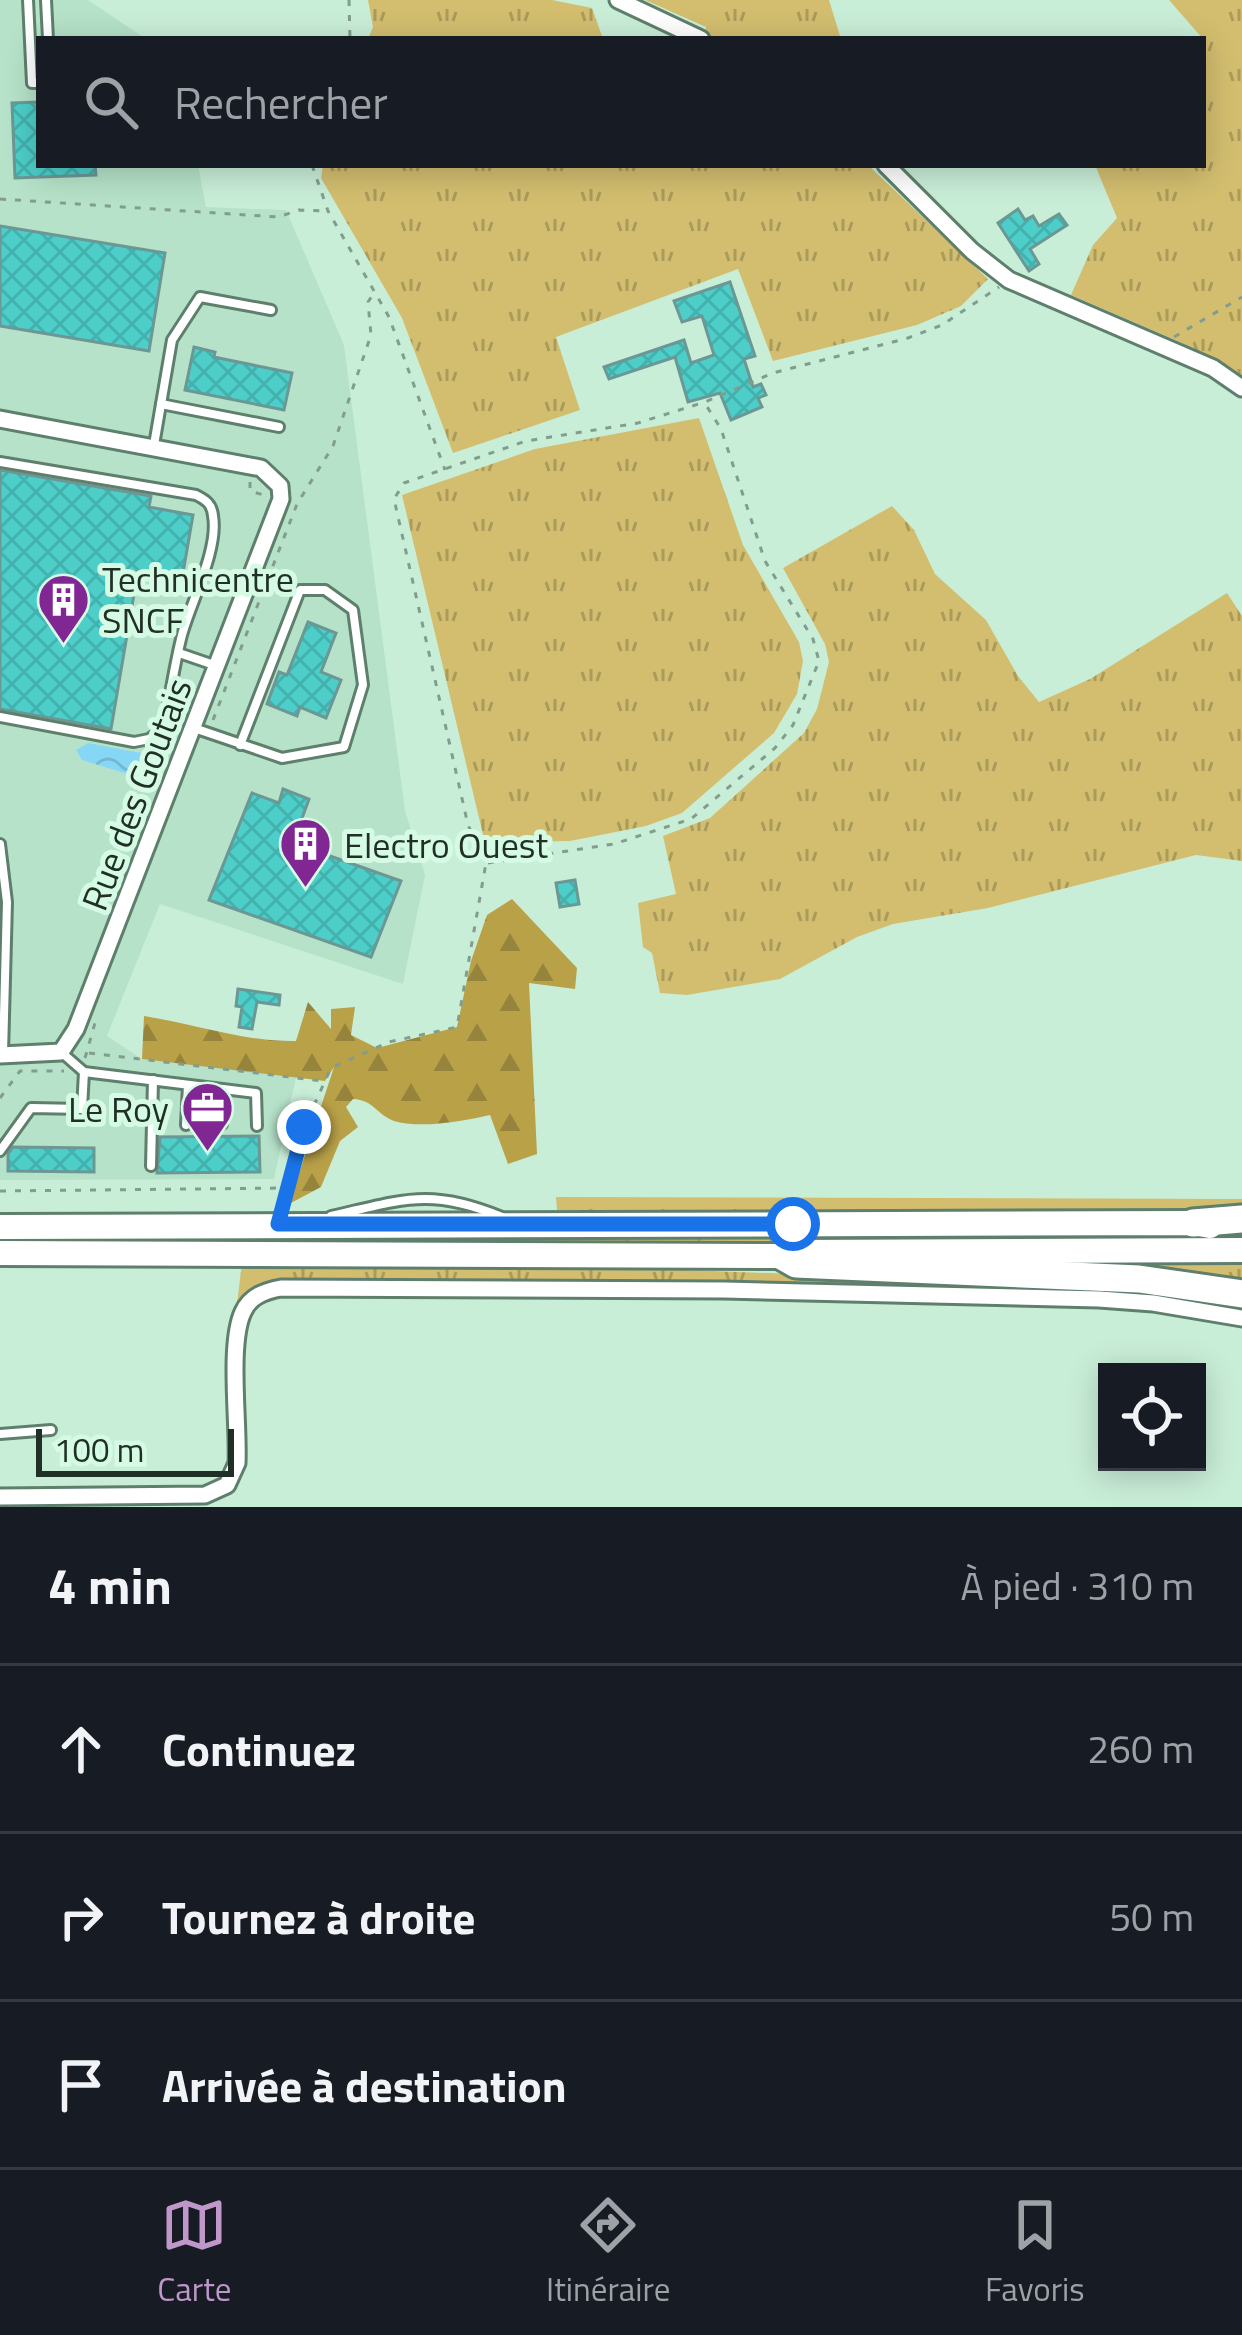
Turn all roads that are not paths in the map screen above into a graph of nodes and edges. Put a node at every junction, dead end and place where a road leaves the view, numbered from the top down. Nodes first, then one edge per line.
1 (28, 0) edge
2 (46, 0) edge
3 (618, 0) edge
4 (48, 36) edge
5 (695, 36) edge
6 (36, 83) edge
7 (889, 168) edge
8 (272, 310) dead end
9 (1242, 388) edge
10 (161, 404) junction
11 (0, 419) edge
12 (279, 427) dead end
13 (154, 445) junction
14 (0, 462) edge
15 (178, 653) junction
16 (219, 667) junction
17 (0, 717) edge
18 (194, 728) junction
19 (240, 745) junction
20 (0, 844) edge
21 (61, 1052) junction
22 (1, 1055) edge
23 (80, 1071) junction
24 (153, 1080) junction
25 (188, 1085) junction
26 (221, 1089) junction
27 (222, 1124) dead end
28 (186, 1125) dead end
29 (257, 1126) dead end
30 (0, 1151) edge
31 (151, 1166) dead end
32 (1193, 1222) joint
33 (1242, 1222) edge
34 (1, 1244) edge
35 (1242, 1250) edge
36 (782, 1256) junction
37 (1242, 1294) edge
38 (1242, 1318) edge
39 (51, 1430) dead end
40 (0, 1434) edge
41 (0, 1496) edge
42 (4, 1507) edge

1 - 6 lane
2 - 4 lane
3 - 5 street
7 - 9 street
8 - 10 lane
10 - 12 lane
10 - 13 lane
11 - 13 street
13 - 16 street, Rue des Goutais
14 - 15 lane
15 - 16 lane
15 - 17 lane
16 - 18 street, Rue des Goutais
18 - 19 lane
18 - 21 street, Rue des Goutais
19 - 19 lane
20 - 22 lane
21 - 22 street
21 - 23 lane
23 - 24 lane
23 - 30 lane
24 - 25 lane
24 - 31 lane
25 - 26 lane
25 - 28 lane
26 - 27 lane
26 - 29 lane
32 - 33 highway
32 - 34 main road
34 - 36 main road
35 - 36 main road
36 - 37 highway
38 - 41 street
39 - 40 lane
41 - 42 street

